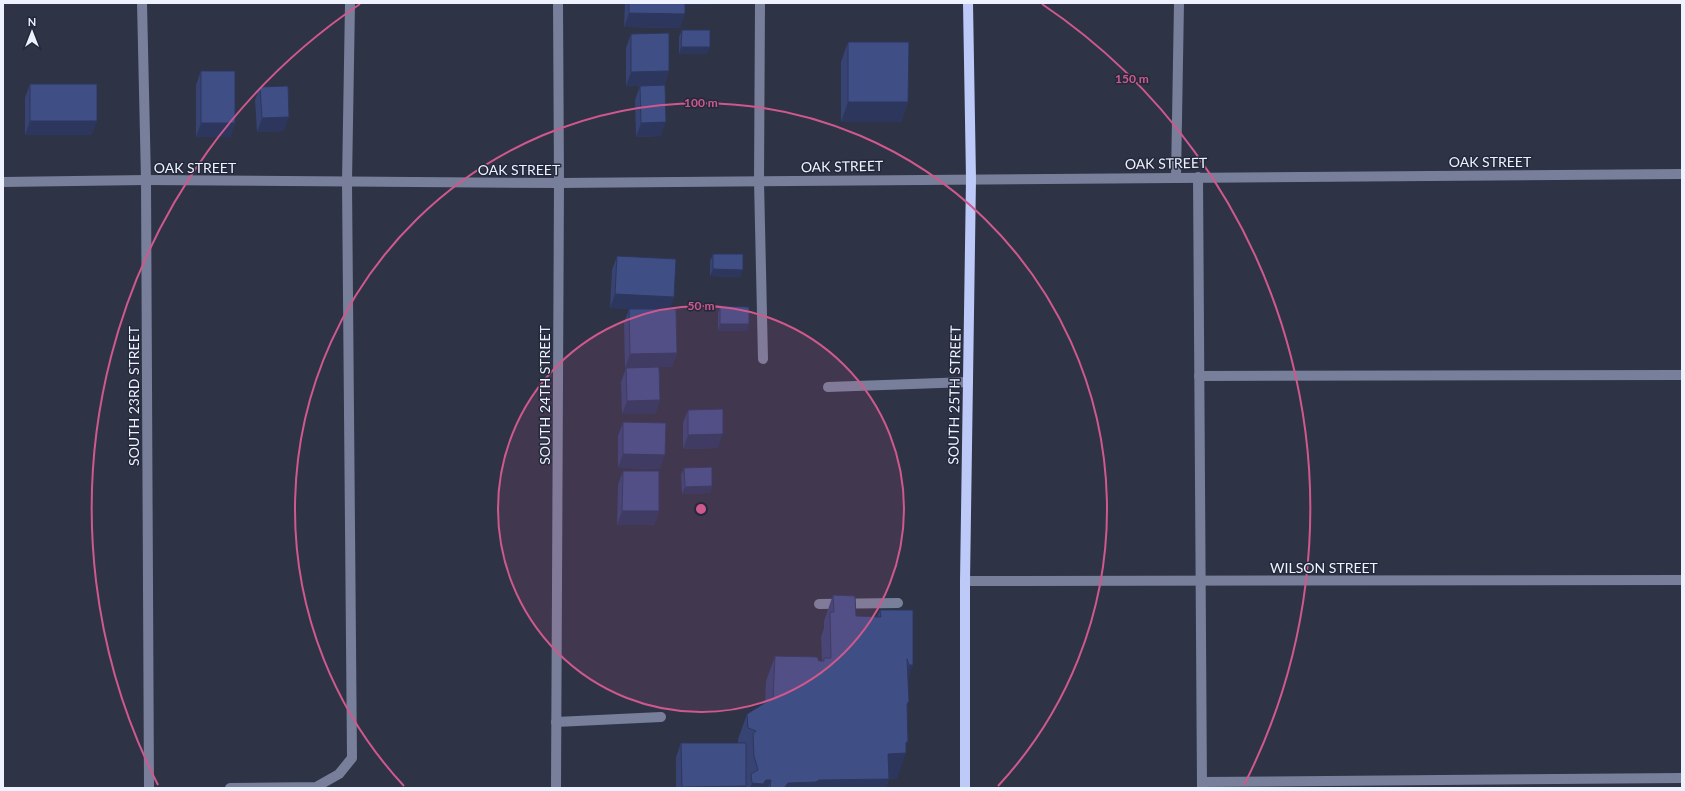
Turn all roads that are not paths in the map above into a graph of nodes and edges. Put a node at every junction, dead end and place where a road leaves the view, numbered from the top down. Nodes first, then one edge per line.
1 (142, 3) edge
2 (350, 3) edge
3 (558, 3) edge
4 (760, 3) edge
5 (968, 3) edge
6 (1179, 3) edge
7 (1682, 174) edge
8 (1176, 177) junction
9 (1198, 177) junction
10 (971, 178) junction
11 (146, 180) junction
12 (759, 181) junction
13 (3, 182) edge
14 (347, 182) junction
15 (559, 183) junction
16 (763, 359) dead end
17 (1682, 375) edge
18 (1199, 376) junction
19 (968, 382) junction
20 (828, 387) dead end
21 (1682, 580) edge
22 (965, 581) junction
23 (1200, 581) junction
24 (820, 604) dead end
25 (898, 604) dead end
26 (661, 717) dead end
27 (556, 722) junction
28 (1682, 778) edge
29 (1203, 785) edge
30 (150, 788) edge
31 (230, 788) edge
32 (556, 788) edge
33 (965, 788) edge

1 - 11 street, SOUTH 23RD STREET
2 - 14 street
3 - 15 street, SOUTH 24TH STREET
4 - 12 street
5 - 10 main road, SOUTH 25TH STREET
6 - 8 street
7 - 9 street, OAK STREET
8 - 9 street, OAK STREET
8 - 10 street, OAK STREET
9 - 18 street
10 - 12 street, OAK STREET
10 - 19 main road, SOUTH 25TH STREET
11 - 13 street, OAK STREET
11 - 14 street, OAK STREET
11 - 30 street, SOUTH 23RD STREET
12 - 15 street, OAK STREET
12 - 16 street
14 - 15 street, OAK STREET
14 - 31 street
15 - 27 street, SOUTH 24TH STREET
17 - 18 street
18 - 23 street
19 - 20 street
19 - 22 main road, SOUTH 25TH STREET
21 - 23 street, WILSON STREET
22 - 23 street, WILSON STREET
22 - 33 main road, SOUTH 25TH STREET
23 - 29 street
24 - 25 street
26 - 27 street
27 - 32 street, SOUTH 24TH STREET
28 - 29 street

